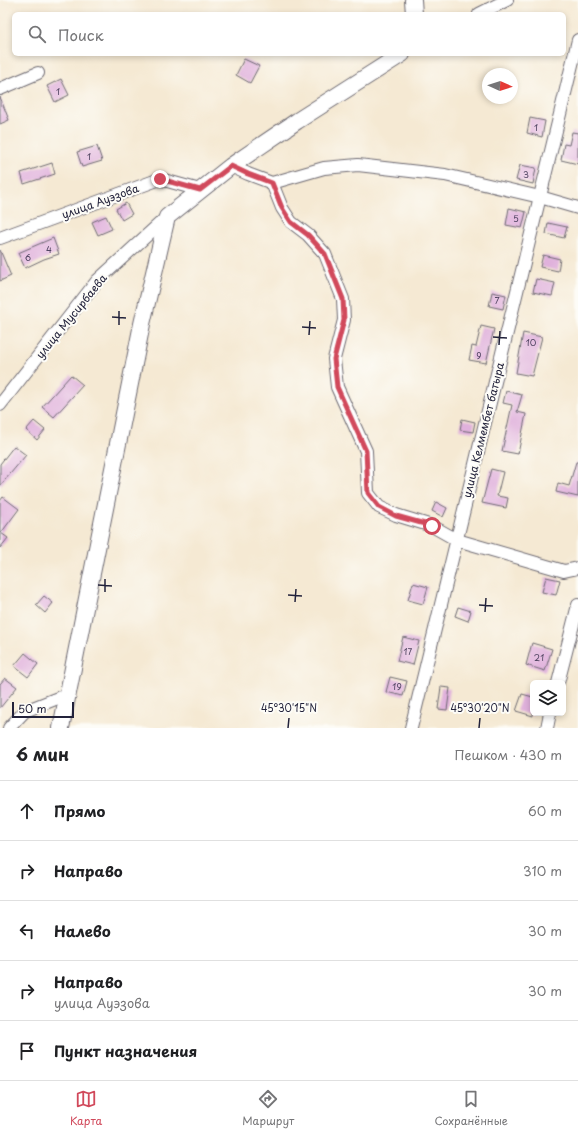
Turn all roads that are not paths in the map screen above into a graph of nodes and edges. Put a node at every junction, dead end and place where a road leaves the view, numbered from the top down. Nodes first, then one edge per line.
1 (413, 0) edge
2 (507, 0) edge
3 (414, 12) edge
4 (483, 12) edge
5 (578, 40) edge
6 (399, 56) edge
7 (38, 73) dead end
8 (0, 88) edge
9 (231, 166) junction
10 (272, 183) junction
11 (200, 190) junction
12 (540, 197) junction
13 (578, 208) edge
14 (167, 217) junction
15 (0, 238) edge
16 (0, 405) edge
17 (457, 540) junction
18 (578, 568) edge
19 (578, 605) edge
20 (559, 680) edge
21 (68, 694) junction
22 (549, 716) edge
23 (9, 728) edge
24 (61, 728) edge
25 (411, 728) edge
26 (547, 728) edge

1 - 3 main road
2 - 4 street
5 - 12 street, улица Келмембет батыра
6 - 9 main road
7 - 8 street
9 - 10 street
9 - 11 main road
10 - 12 street
10 - 17 street
11 - 14 main road
11 - 15 street, улица Ауэзова
12 - 13 street
12 - 17 street, улица Келмембет батыра
14 - 16 street, улица Мусирбаева
14 - 21 main road
17 - 18 street
17 - 25 street, улица Келмембет батыра
19 - 20 street
21 - 23 street
21 - 24 main road
22 - 26 street

